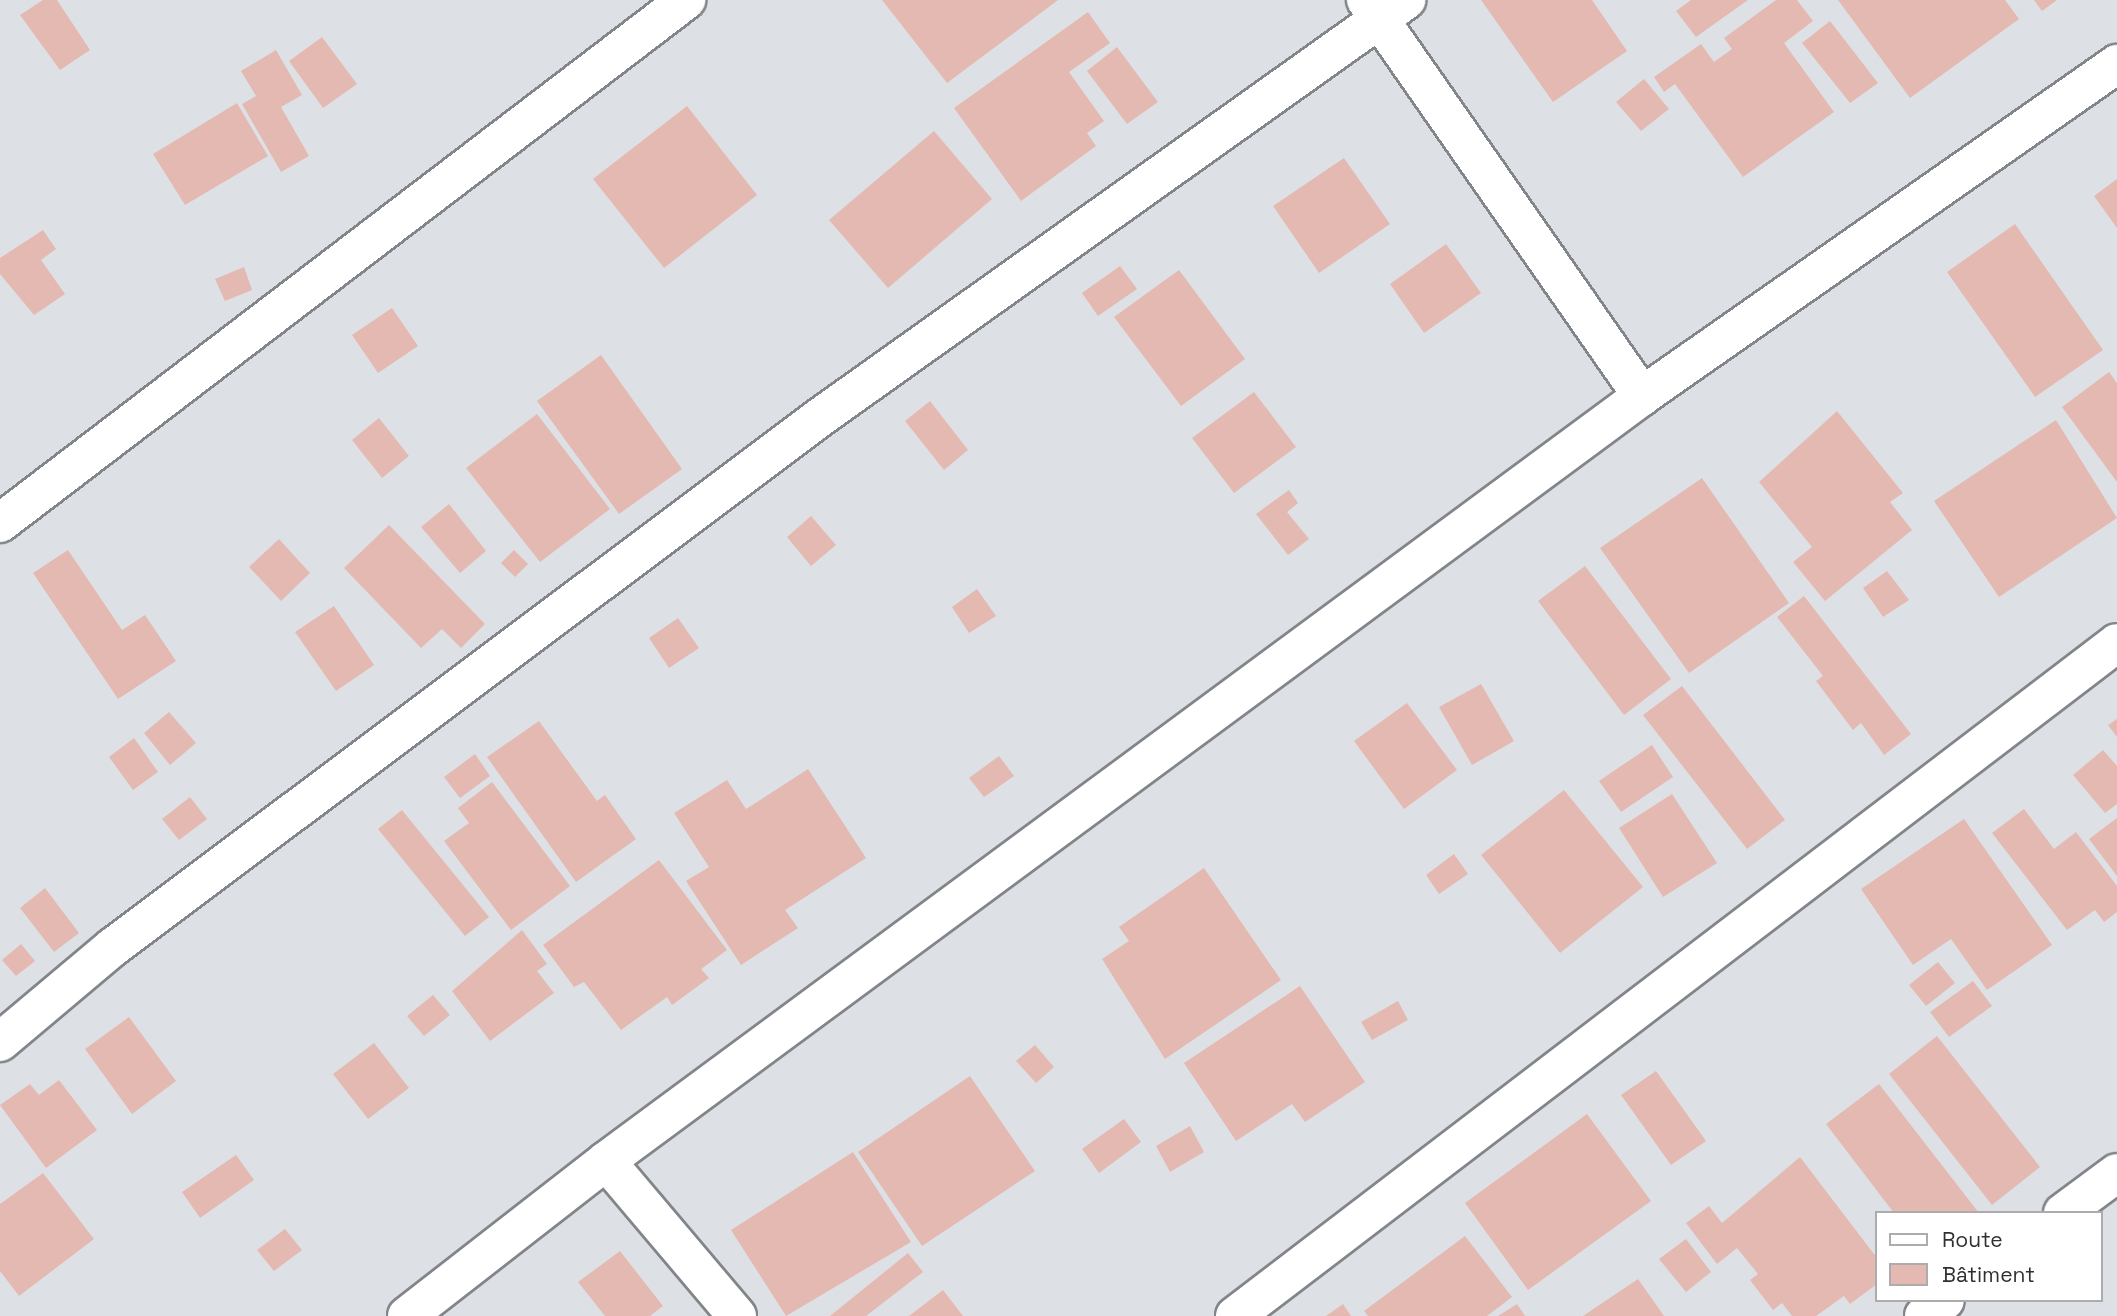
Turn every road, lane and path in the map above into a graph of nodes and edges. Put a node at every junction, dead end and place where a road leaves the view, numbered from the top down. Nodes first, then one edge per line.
1 (686, 0) edge
2 (1385, 6) edge
3 (2117, 64) edge
4 (1642, 397) junction
5 (0, 523) edge
6 (2117, 643) edge
7 (0, 1042) edge
8 (606, 1161) junction
9 (2117, 1173) edge
10 (2066, 1211) edge
11 (1942, 1302) edge
12 (407, 1316) edge
13 (737, 1316) edge
14 (1235, 1316) edge
15 (1924, 1316) edge

1 - 5 street
2 - 4 street
2 - 7 street
3 - 4 street
4 - 8 street
6 - 14 street
8 - 12 street
8 - 13 street
9 - 10 street
11 - 15 street

